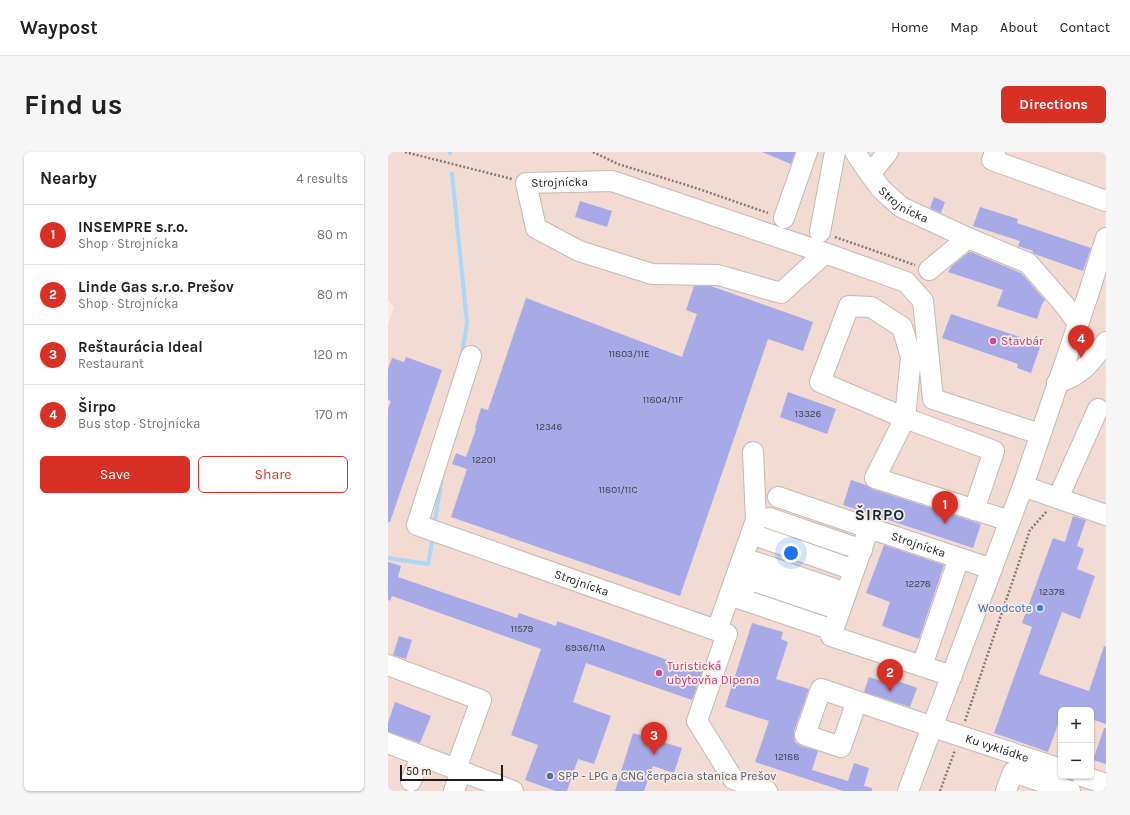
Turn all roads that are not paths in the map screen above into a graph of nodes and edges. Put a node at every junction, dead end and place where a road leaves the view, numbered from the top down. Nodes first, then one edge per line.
1 (807, 152) edge
2 (835, 152) edge
3 (855, 152) edge
4 (888, 152) edge
5 (995, 152) edge
6 (870, 174) junction
7 (1106, 201) edge
8 (784, 218) road end
9 (820, 232) road end
10 (968, 238) junction
11 (1106, 238) edge
12 (826, 253) junction
13 (929, 270) road end
14 (1098, 295) edge
15 (1078, 323) junction
16 (1106, 342) edge
17 (471, 356) dead end
18 (1057, 383) junction
19 (1098, 409) dead end
20 (905, 418) junction
21 (1040, 434) junction
22 (753, 452) dead end
23 (1023, 486) junction
24 (778, 497) dead end
25 (1058, 498) junction
26 (974, 510) junction
27 (1106, 515) edge
28 (769, 518) dead end
29 (1010, 521) junction
30 (869, 528) junction
31 (760, 537) dead end
32 (862, 550) junction
33 (960, 558) junction
34 (755, 562) dead end
35 (992, 569) junction
36 (854, 570) junction
37 (843, 602) junction
38 (717, 630) junction
39 (833, 630) junction
40 (388, 665) edge
41 (922, 666) junction
42 (952, 676) junction
43 (857, 701) dead end
44 (932, 727) junction
45 (388, 743) edge
46 (421, 756) junction
47 (1058, 768) edge
48 (465, 777) edge
49 (1091, 779) edge
50 (411, 781) dead end
51 (1106, 784) edge
52 (454, 791) edge
53 (512, 791) edge
54 (767, 791) edge
55 (908, 791) edge
56 (1006, 791) edge
57 (1070, 791) edge

1 - 8 street
2 - 9 street
3 - 6 street, Strojnícka
4 - 6 street
5 - 7 street
6 - 10 street, Strojnícka
10 - 13 street
10 - 15 street, Strojnícka
11 - 14 street
12 - 12 street, Strojnícka
12 - 21 street, Strojnícka
14 - 15 street
15 - 18 street
16 - 18 street
17 - 38 street, Strojnícka
18 - 21 street
19 - 25 street
20 - 20 street
20 - 26 street
20 - 26 street
21 - 23 street
22 - 38 street
23 - 25 street
23 - 29 street
24 - 30 street, Strojnícka
25 - 27 street
26 - 29 street
28 - 32 street
29 - 35 street
30 - 32 street
30 - 33 street, Strojnícka
31 - 36 street
32 - 36 street
33 - 35 street, Strojnícka
33 - 41 street
34 - 37 street
35 - 42 street
36 - 37 street
37 - 39 street
37 - 39 street
38 - 54 street
39 - 41 street
40 - 48 street
41 - 42 street
42 - 44 street
43 - 44 street, Ku vykládke
44 - 47 street, Ku vykládke
44 - 55 street
45 - 46 street
46 - 48 street
46 - 50 street
48 - 52 street
48 - 53 street
49 - 51 street
56 - 57 street

